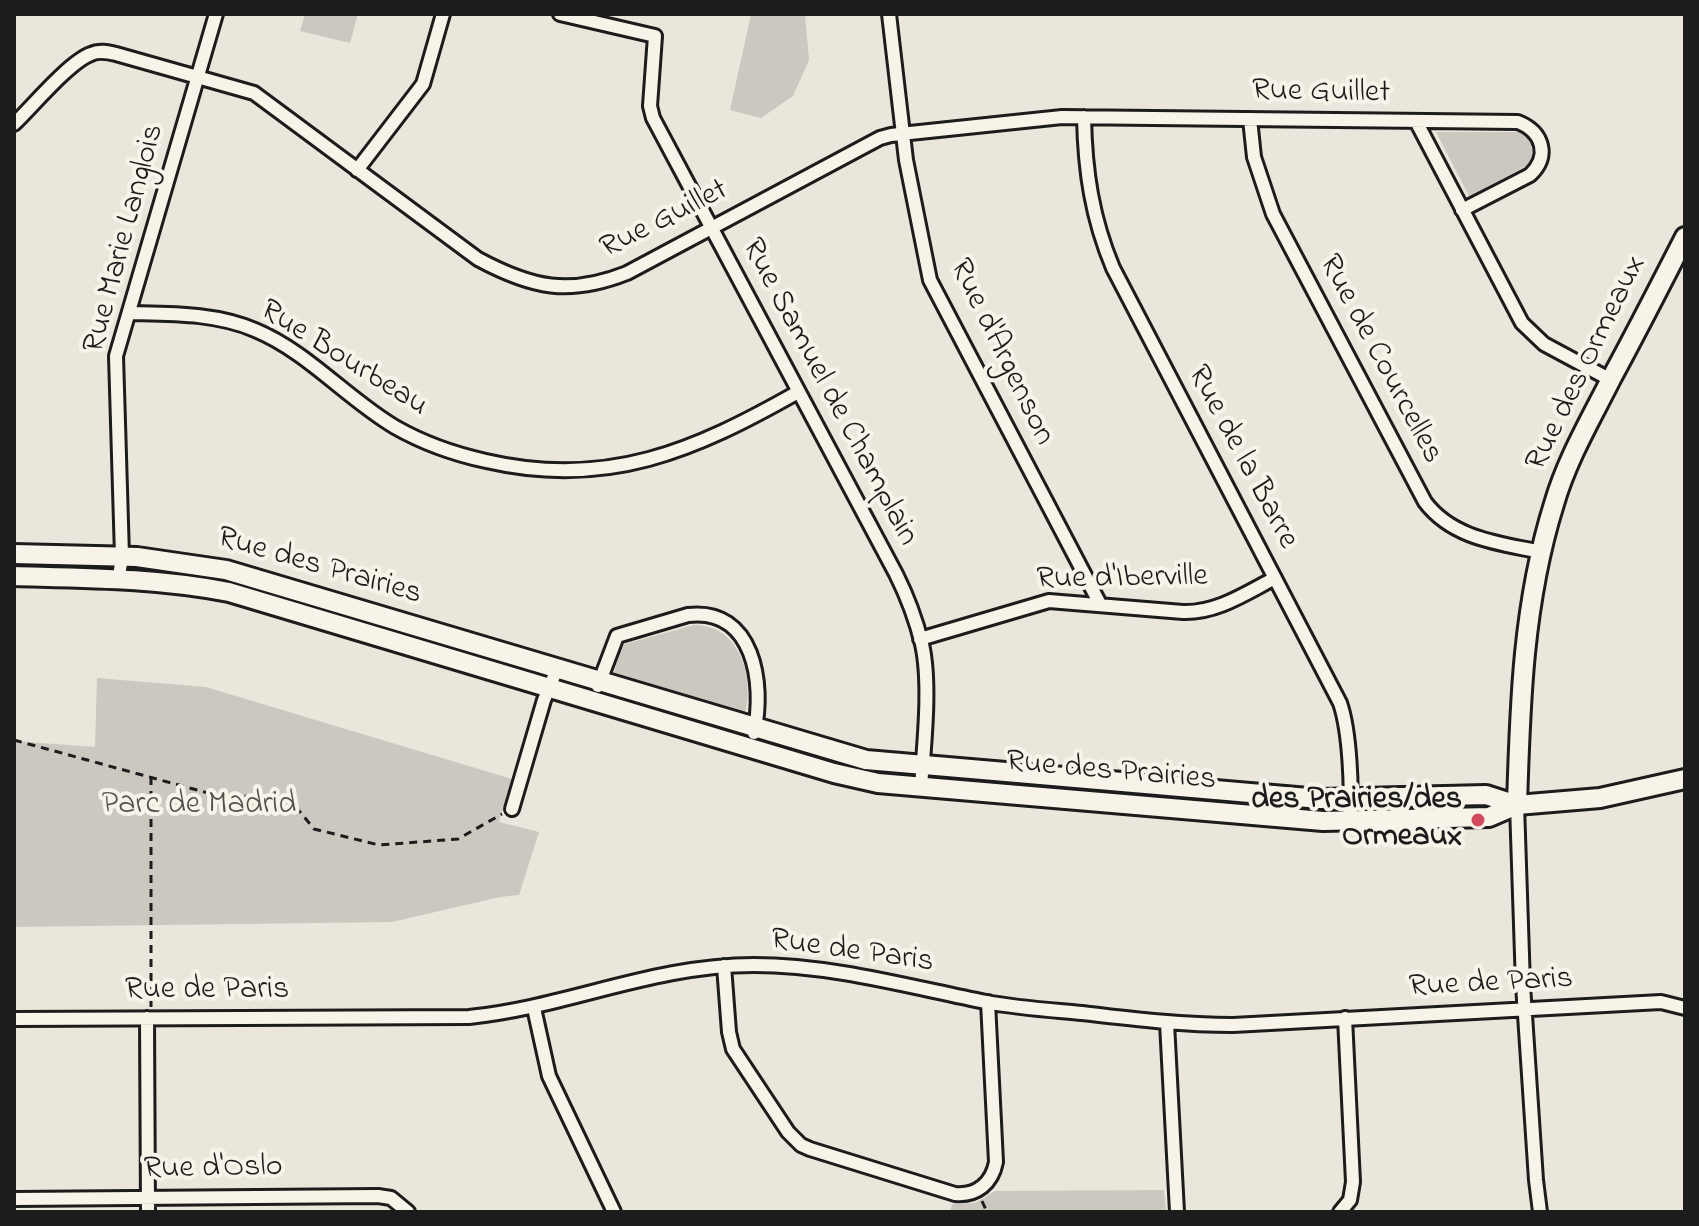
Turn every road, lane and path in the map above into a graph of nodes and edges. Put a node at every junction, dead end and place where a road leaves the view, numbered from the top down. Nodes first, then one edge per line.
1 (216, 14) edge
2 (443, 14) edge
3 (560, 14) edge
4 (889, 14) edge
5 (198, 76) junction
6 (1084, 117) junction
7 (1250, 119) junction
8 (1416, 121) junction
9 (14, 124) edge
10 (902, 134) junction
11 (357, 170) junction
12 (1462, 210) junction
13 (711, 228) junction
14 (1683, 244) edge
15 (129, 313) junction
16 (1611, 380) junction
17 (798, 392) junction
18 (1541, 552) junction
19 (14, 554) edge
20 (122, 556) junction
21 (14, 576) edge
22 (119, 577) junction
23 (1275, 578) junction
24 (1100, 604) junction
25 (920, 639) junction
26 (557, 669) junction
27 (600, 681) junction
28 (550, 688) junction
29 (593, 701) junction
30 (756, 728) junction
31 (14, 740) edge
32 (750, 747) junction
33 (923, 764) junction
34 (151, 777) junction
35 (1685, 779) edge
36 (921, 787) junction
37 (1352, 799) junction
38 (1517, 805) junction
39 (512, 809) joint
40 (1350, 821) junction
41 (724, 966) junction
42 (988, 1002) junction
43 (534, 1008) junction
44 (1685, 1008) edge
45 (1525, 1009) junction
46 (147, 1018) junction
47 (1345, 1018) junction
48 (14, 1019) edge
49 (1167, 1023) junction
50 (148, 1197) junction
51 (14, 1199) edge
52 (148, 1212) edge
53 (408, 1212) edge
54 (614, 1212) edge
55 (1177, 1212) edge
56 (1340, 1212) edge
57 (1540, 1212) edge

1 - 5 street, Rue Marie Langlois
2 - 11 street
3 - 13 street, Rue Samuel de Champlain
4 - 10 street, Rue d'Argenson
5 - 9 street, Rue Guillet
5 - 11 street, Rue Guillet
5 - 15 street, Rue Marie Langlois
6 - 7 street, Rue Guillet
6 - 10 street, Rue Guillet
6 - 23 street, Rue de la Barre
7 - 8 street, Rue Guillet
7 - 18 street, Rue de Courcelles
8 - 12 street, Rue Guillet
8 - 12 street, Rue Guillet
10 - 13 street, Rue Guillet
10 - 24 street, Rue d'Argenson
11 - 13 street, Rue Guillet
12 - 16 street, Rue Guillet
13 - 17 street, Rue Samuel de Champlain
14 - 16 street, Rue des Ormeaux
15 - 17 street, Rue Bourbeau
15 - 20 street, Rue Marie Langlois
16 - 18 street, Rue des Ormeaux
17 - 25 street, Rue Samuel de Champlain
18 - 38 street, Rue des Ormeaux
19 - 20 street, Rue des Prairies
20 - 22 street, Rue Marie Langlois
20 - 26 street, Rue des Prairies
21 - 22 street, Rue des Prairies
22 - 28 street, Rue des Prairies
23 - 24 street, Rue d'Iberville
23 - 37 street, Rue de la Barre
24 - 25 street, Rue d'Iberville
25 - 33 street, Rue Samuel de Champlain
26 - 27 street, Rue des Prairies
26 - 28 street
27 - 29 street
27 - 30 street, Rue des Prairies
27 - 30 street
28 - 29 street, Rue des Prairies
28 - 39 street
29 - 32 street, Rue des Prairies
30 - 32 street
30 - 33 street, Rue des Prairies
31 - 34 path
32 - 36 street, Rue des Prairies
33 - 36 street, Rue Samuel de Champlain
33 - 37 street, Rue des Prairies
34 - 39 path
34 - 46 path
35 - 38 street, Rue des Prairies
36 - 40 street, Rue des Prairies
37 - 38 street, Rue des Prairies
37 - 40 street, Rue de la Barre
38 - 40 street, Rue des Prairies
38 - 45 street
41 - 42 street, Rue de Paris
41 - 42 street
41 - 43 street, Rue de Paris
42 - 49 street, Rue de Paris
43 - 46 street, Rue de Paris
43 - 54 street
44 - 45 street, Rue de Paris
45 - 47 street, Rue de Paris
45 - 57 street
46 - 48 street, Rue de Paris
46 - 50 street
47 - 49 street, Rue de Paris
47 - 56 street
49 - 55 street
50 - 51 street, Rue d'Oslo
50 - 52 street
50 - 53 street, Rue d'Oslo

